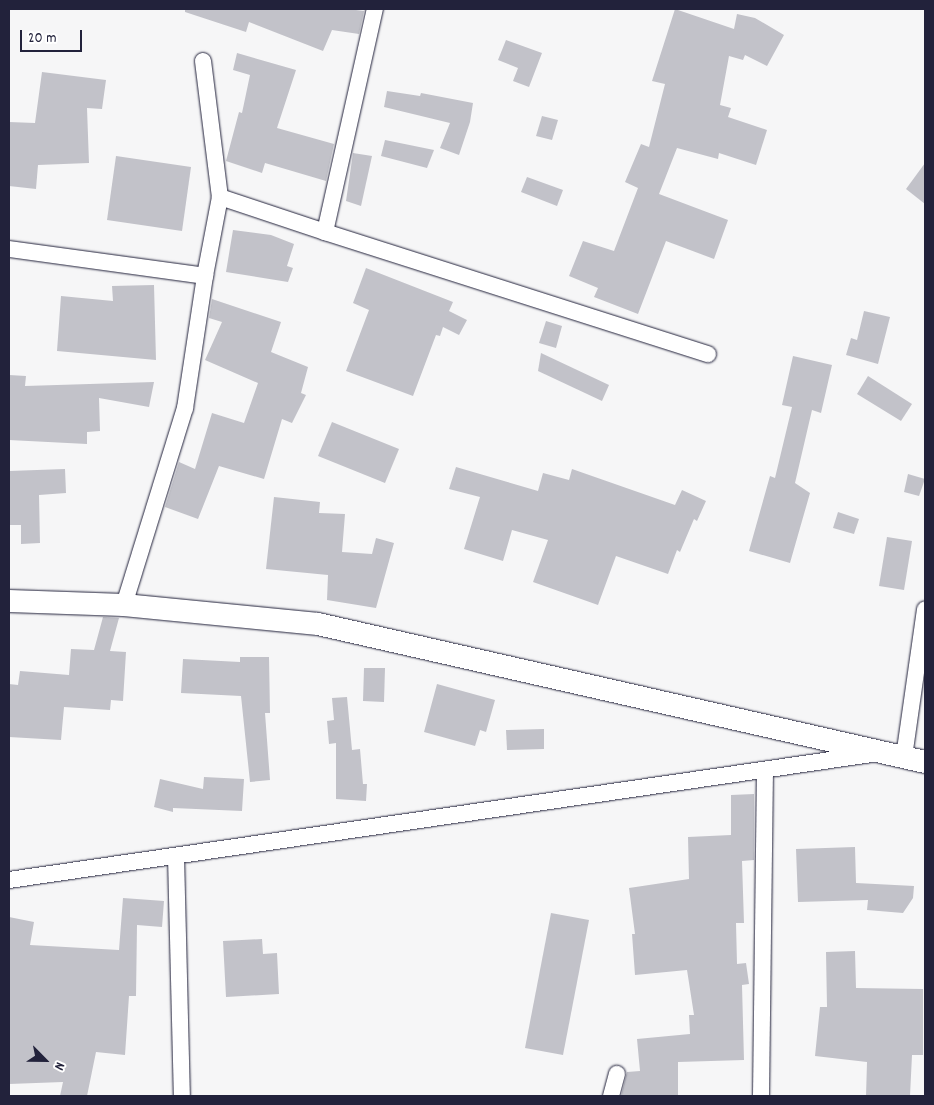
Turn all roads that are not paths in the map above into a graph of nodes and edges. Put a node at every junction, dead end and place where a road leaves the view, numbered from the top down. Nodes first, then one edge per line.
1 (375, 9) edge
2 (202, 61) dead end
3 (220, 197) junction
4 (326, 232) junction
5 (9, 249) edge
6 (206, 276) junction
7 (708, 354) dead end
8 (9, 601) edge
9 (124, 605) junction
10 (925, 609) edge
11 (882, 752) junction
12 (915, 760) edge
13 (765, 770) junction
14 (176, 856) junction
15 (9, 880) edge
16 (617, 1074) dead end
17 (182, 1096) edge
18 (611, 1096) edge
19 (761, 1096) edge

1 - 4 street
2 - 3 street
3 - 4 street
3 - 6 street
4 - 7 street
5 - 6 street
6 - 9 street
8 - 9 street
9 - 11 street
10 - 12 street
11 - 12 street
11 - 13 street
13 - 14 street
13 - 19 street
14 - 15 street
14 - 17 street
16 - 18 street

